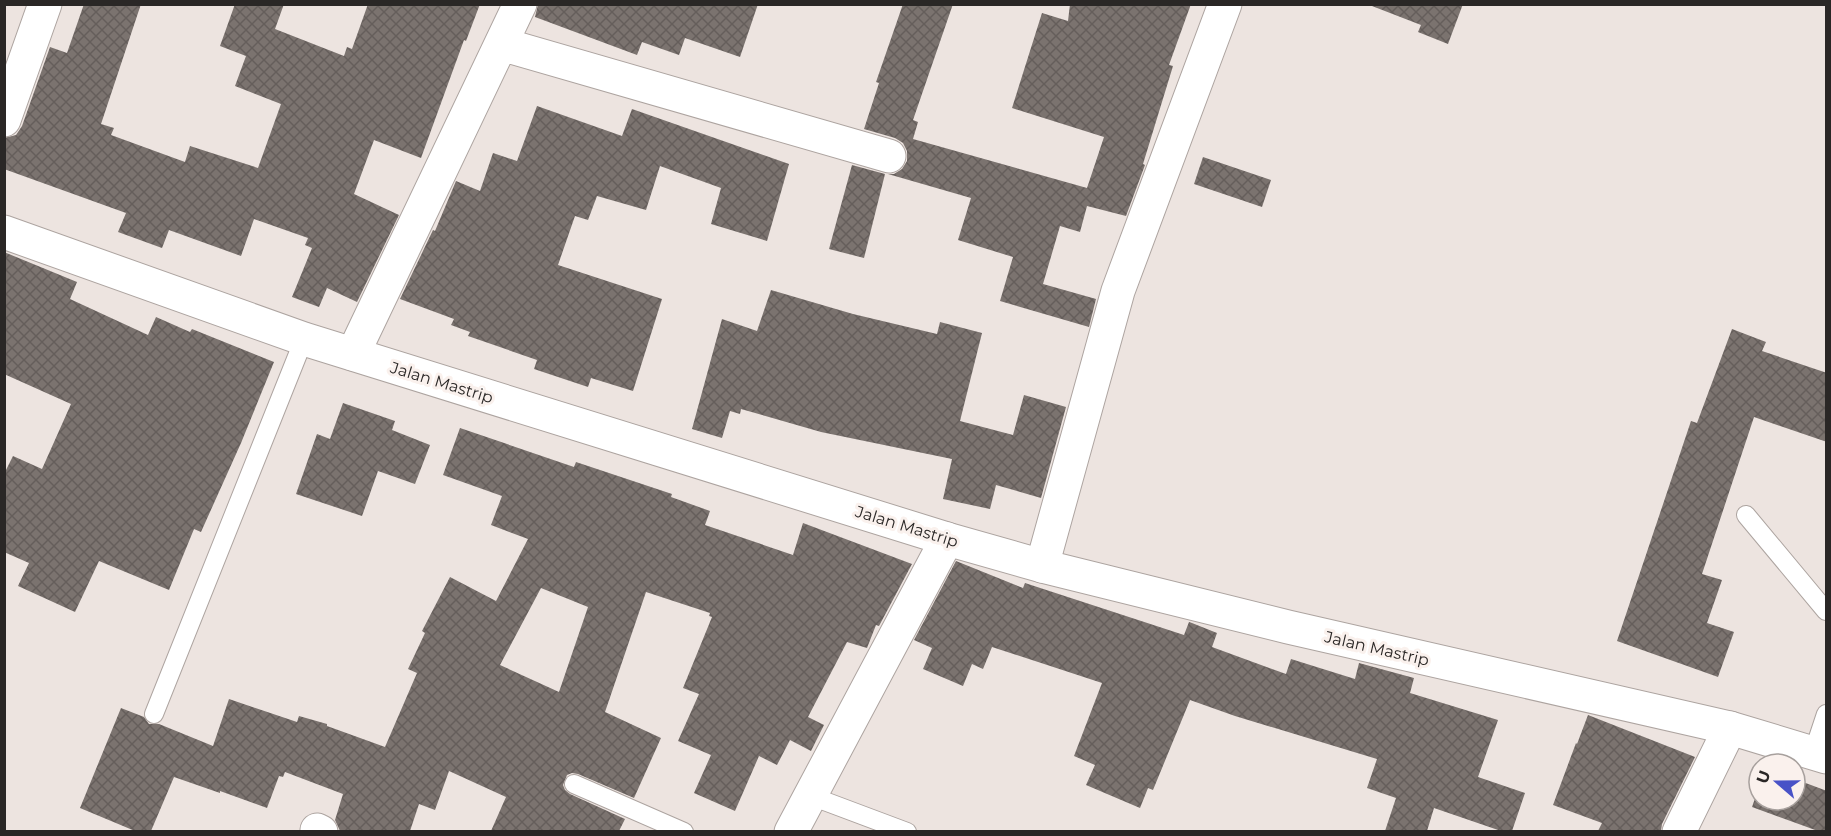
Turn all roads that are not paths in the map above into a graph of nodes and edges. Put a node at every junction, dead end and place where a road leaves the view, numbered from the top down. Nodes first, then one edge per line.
1 (45, 4) edge
2 (520, 4) edge
3 (1225, 4) edge
4 (501, 44) junction
5 (4, 120) edge
6 (889, 156) dead end
7 (4, 232) edge
8 (304, 339) junction
9 (353, 354) junction
10 (1746, 515) dead end
11 (947, 539) junction
12 (1042, 566) junction
13 (1827, 611) edge
14 (154, 714) dead end
15 (1827, 714) edge
16 (1730, 728) junction
17 (1820, 755) edge
18 (574, 784) dead end
19 (811, 796) junction
20 (684, 831) edge
21 (791, 831) edge
22 (907, 831) edge
23 (1679, 831) edge

1 - 5 street
2 - 4 street
3 - 12 street
4 - 6 street
4 - 9 street
7 - 8 street, Jalan Mastrip
8 - 9 street, Jalan Mastrip
8 - 14 lane
9 - 11 street, Jalan Mastrip
10 - 13 lane
11 - 12 street, Jalan Mastrip
11 - 19 street
12 - 16 street, Jalan Mastrip
15 - 17 lane
16 - 17 street, Jalan Mastrip
16 - 23 street
18 - 20 lane
19 - 21 street
19 - 22 lane

